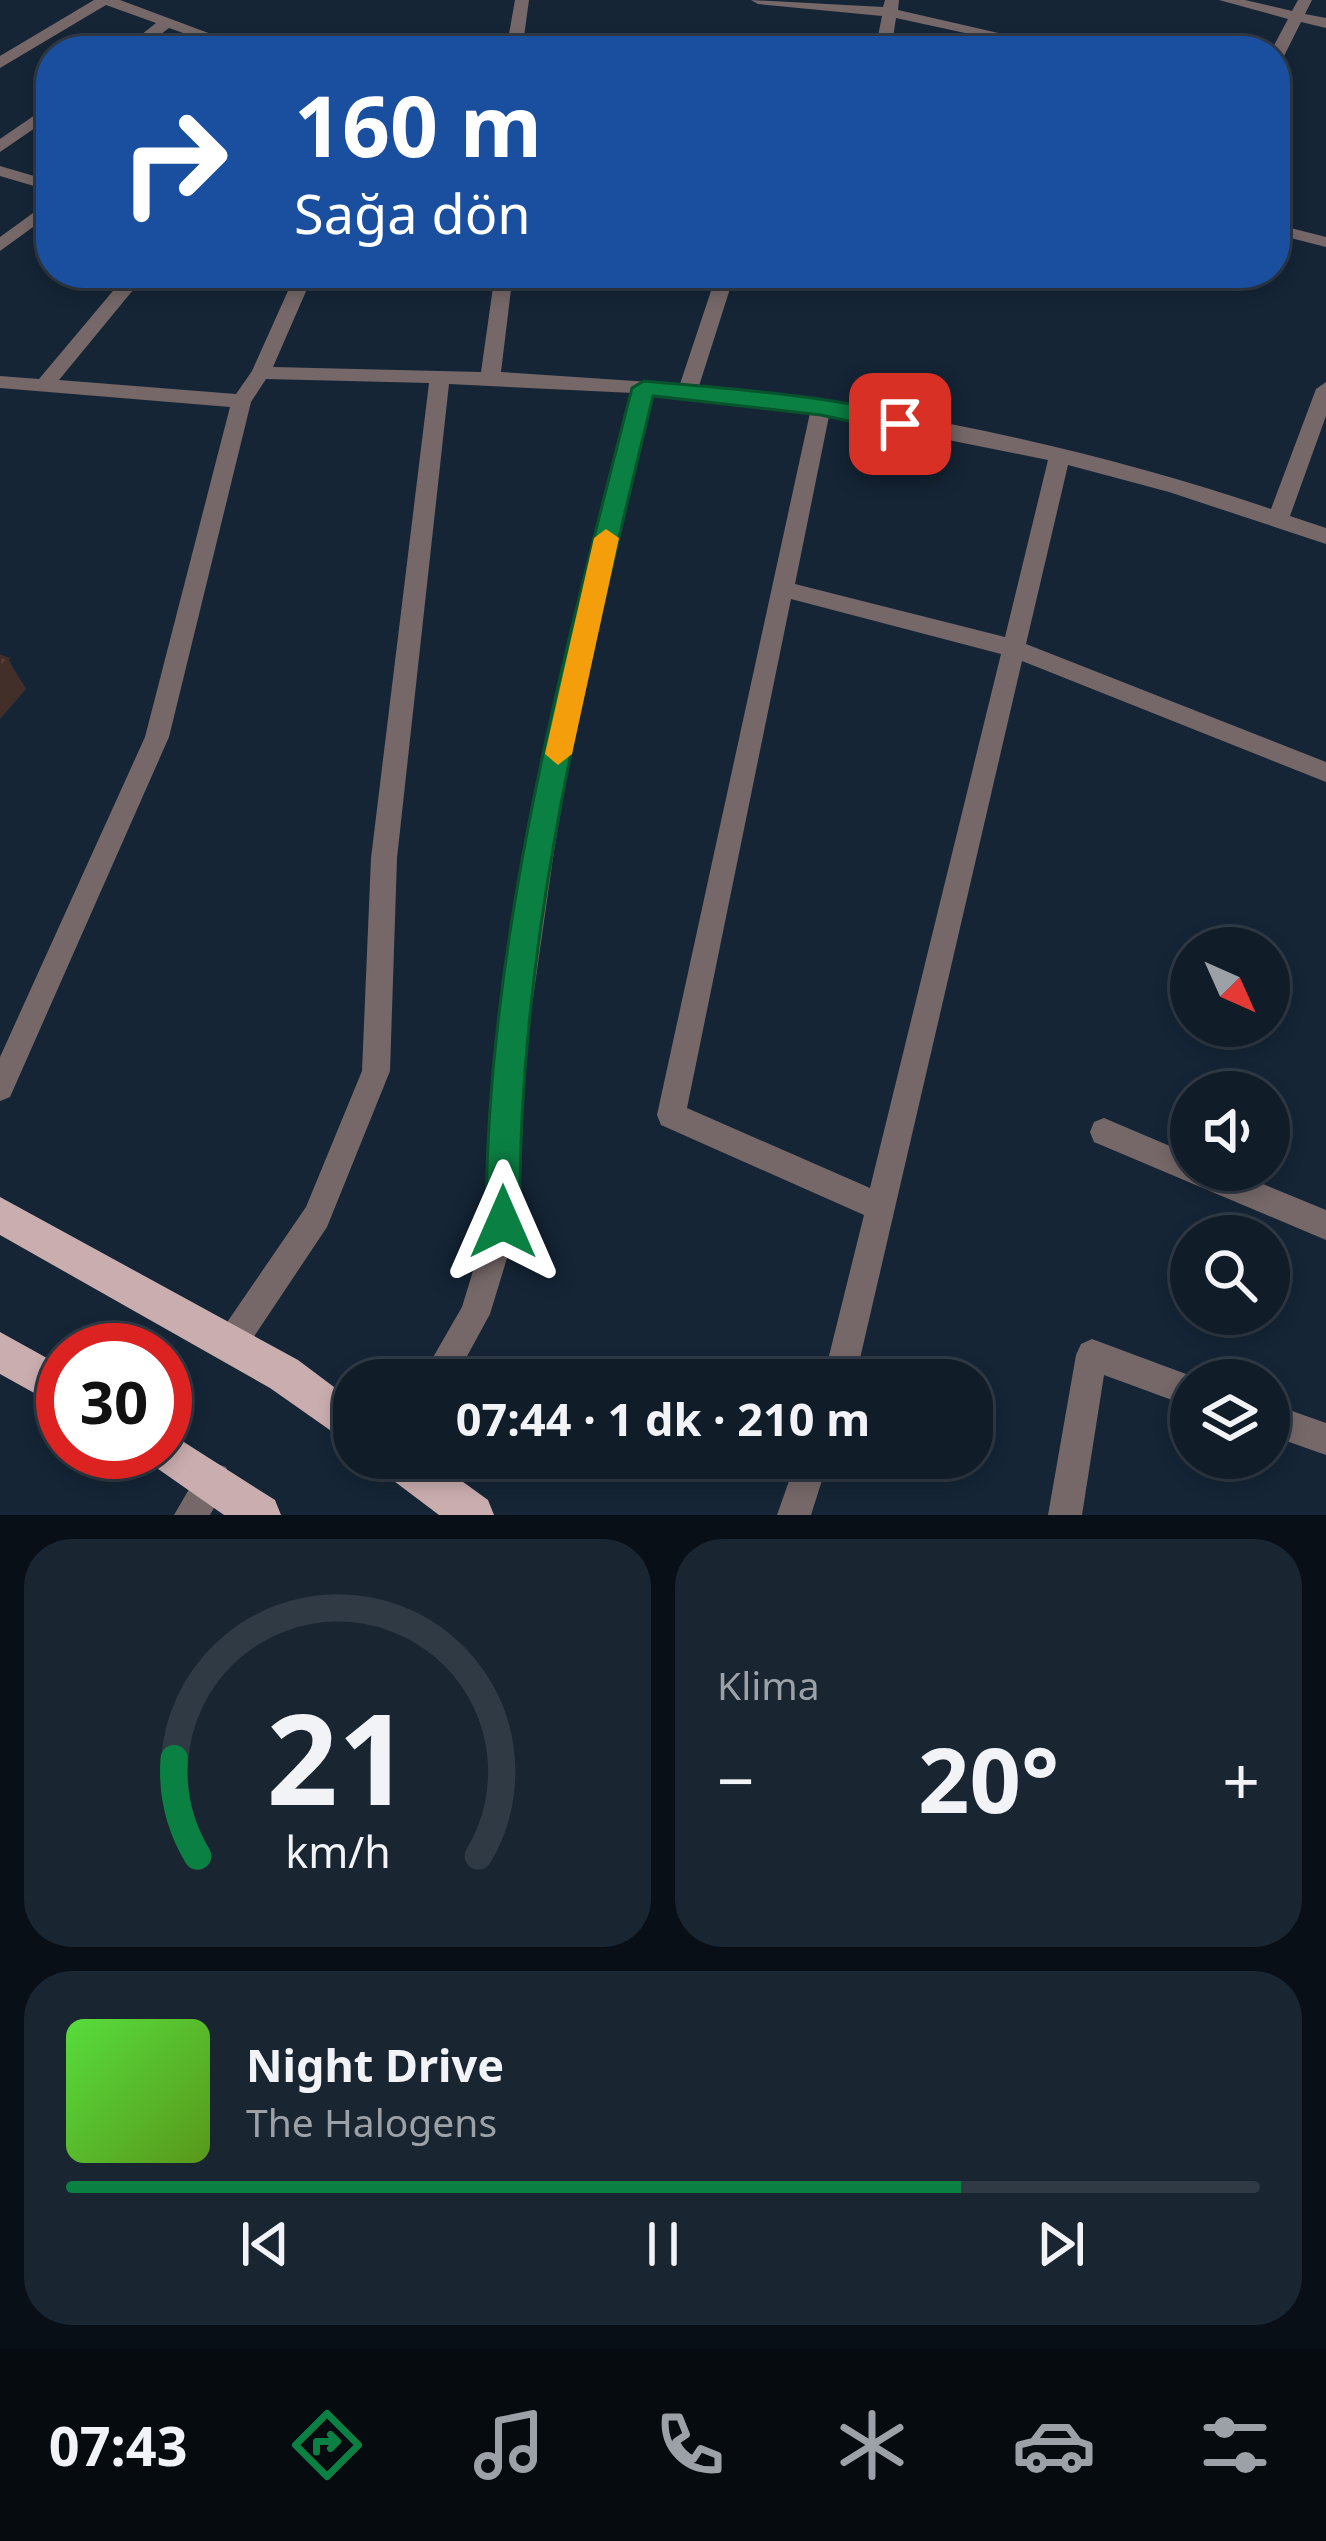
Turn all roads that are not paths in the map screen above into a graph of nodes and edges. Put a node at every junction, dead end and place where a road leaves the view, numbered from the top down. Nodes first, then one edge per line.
1 (105, 0) edge
2 (522, 0) edge
3 (758, 0) edge
4 (1226, 0) edge
5 (1305, 0) edge
6 (890, 6) edge
7 (1299, 17) junction
8 (166, 23) junction
9 (1326, 23) edge
10 (45, 36) edge
11 (149, 36) edge
12 (204, 36) edge
13 (516, 36) edge
14 (886, 36) edge
15 (1009, 36) edge
16 (1288, 36) edge
17 (36, 41) edge
18 (0, 63) edge
19 (36, 120) edge
20 (0, 147) edge
21 (0, 171) edge
22 (36, 182) edge
23 (36, 218) edge
24 (1290, 233) edge
25 (1326, 242) edge
26 (0, 246) edge
27 (125, 288) edge
28 (298, 288) edge
29 (502, 288) edge
30 (721, 288) edge
31 (260, 373) junction
32 (440, 376) junction
33 (490, 379) junction
34 (0, 382) edge
35 (43, 386) junction
36 (644, 388) junction
37 (1326, 389) edge
38 (687, 391) junction
39 (241, 401) junction
40 (821, 407) junction
41 (1059, 458) junction
42 (1278, 519) junction
43 (1326, 536) edge
44 (783, 589) junction
45 (1012, 648) junction
46 (1326, 772) edge
47 (0, 1088) edge
48 (1104, 1132) dead end
49 (1170, 1159) edge
50 (1245, 1191) edge
51 (878, 1207) junction
52 (0, 1215) edge
53 (1326, 1225) edge
54 (230, 1345) junction
55 (0, 1352) edge
56 (448, 1359) edge
57 (844, 1359) edge
58 (36, 1373) edge
59 (1170, 1383) edge
60 (333, 1411) edge
61 (1290, 1426) edge
62 (1326, 1439) edge
63 (192, 1466) edge
64 (214, 1479) junction
65 (424, 1479) edge
66 (806, 1479) edge
67 (191, 1515) edge
68 (260, 1515) edge
69 (473, 1515) edge
70 (794, 1515) edge
71 (1064, 1515) edge

1 - 8 street
1 - 10 street
2 - 13 street
3 - 6 street
4 - 7 street
5 - 7 street
6 - 14 street
6 - 15 street
7 - 9 street
7 - 16 street
8 - 11 street
8 - 12 street
17 - 18 street
19 - 20 street
21 - 22 street
23 - 26 street
24 - 25 street
27 - 35 street
28 - 31 street
29 - 33 street
30 - 38 street
31 - 32 street
31 - 39 street
32 - 33 street
32 - 54 street
33 - 36 street
34 - 35 street
35 - 39 street
36 - 38 street
36 - 56 street
37 - 42 street
38 - 40 street
39 - 47 street
40 - 41 street
40 - 44 street
41 - 42 street
41 - 45 street
42 - 43 street
44 - 45 street
44 - 51 street
45 - 46 street
45 - 51 street
48 - 49 street
50 - 53 street
51 - 57 street
52 - 54 main road
54 - 60 main road
55 - 58 main road
59 - 71 street
61 - 62 street
63 - 64 main road
64 - 67 street
64 - 68 main road
65 - 69 main road
66 - 70 street

